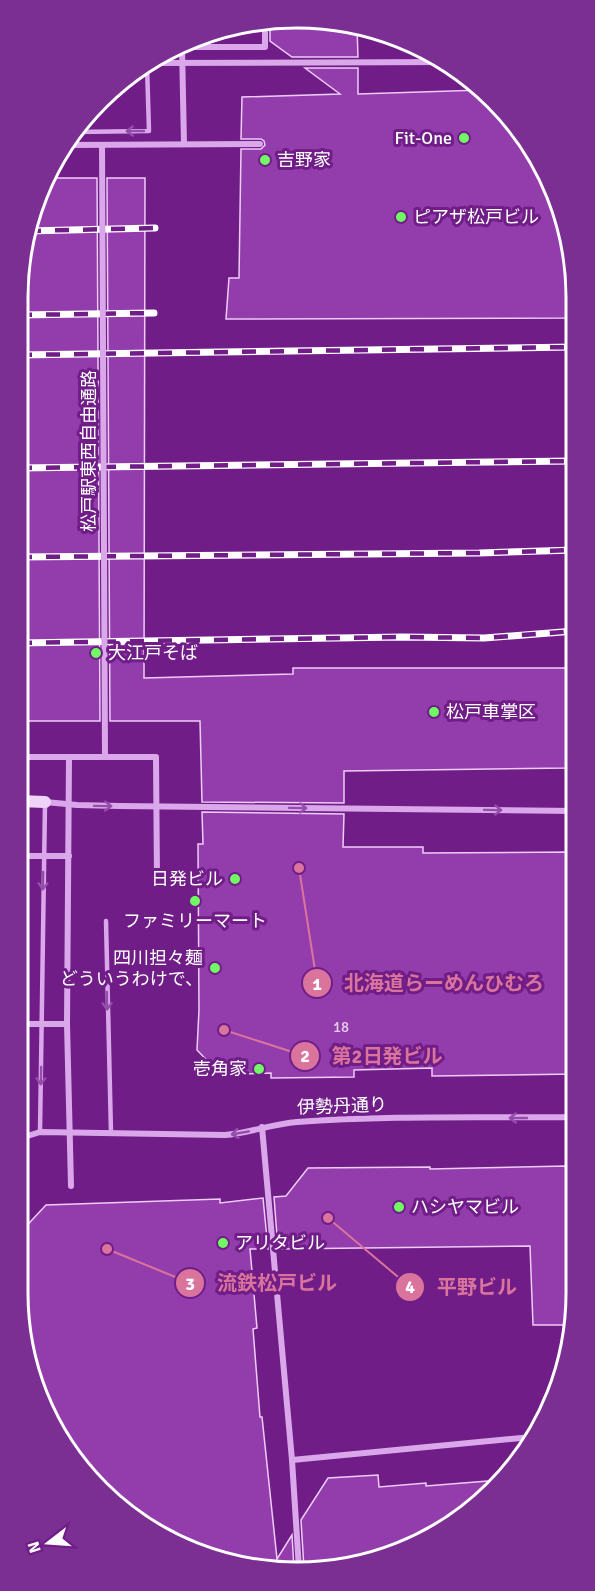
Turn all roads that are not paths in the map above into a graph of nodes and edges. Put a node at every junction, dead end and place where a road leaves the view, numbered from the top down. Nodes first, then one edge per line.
1 (265, 31) edge
2 (200, 47) edge
3 (183, 54) edge
4 (427, 62) edge
5 (165, 64) edge
6 (148, 74) edge
7 (86, 132) edge
8 (184, 144) junction
9 (260, 144) dead end
10 (76, 145) edge
11 (102, 145) junction
12 (105, 756) junction
13 (28, 757) edge
14 (69, 757) junction
15 (28, 801) edge
16 (45, 802) junction
17 (566, 811) edge
18 (28, 856) edge
19 (69, 856) junction
20 (157, 878) dead end
21 (106, 921) dead end
22 (28, 1024) edge
23 (68, 1024) junction
24 (566, 1118) edge
25 (262, 1127) junction
26 (40, 1132) junction
27 (111, 1133) junction
28 (28, 1136) edge
29 (70, 1186) dead end
30 (524, 1438) edge
31 (292, 1461) junction
32 (299, 1562) edge

1 - 2 street
3 - 8 street, bridge
4 - 5 street
6 -> 7 lane
8 - 9 street
8 - 11 street
10 - 11 street
11 - 12 street, 松戸駅東西自由通路, bridge
12 - 14 street, bridge
12 - 20 street, bridge
13 - 14 street, bridge
14 - 19 street, bridge
15 - 16 street
16 -> 17 street
16 -> 26 lane
18 - 19 street, bridge
19 - 23 street, bridge
21 -> 27 lane
22 - 23 street, bridge
23 - 29 street, bridge
24 -> 25 street, 伊勢丹通り
25 -> 27 street, 伊勢丹通り
25 - 31 street
26 - 27 street, 伊勢丹通り
26 - 28 street, 伊勢丹通り
30 - 31 street
31 - 32 street

